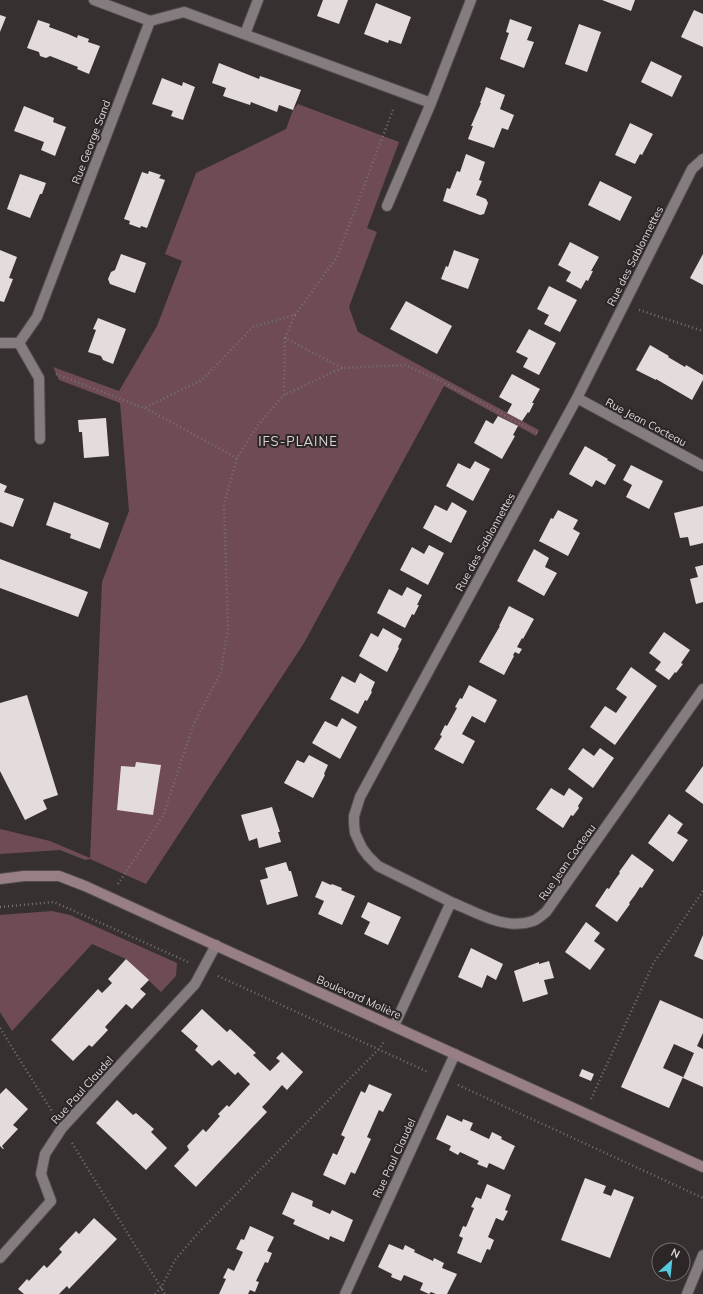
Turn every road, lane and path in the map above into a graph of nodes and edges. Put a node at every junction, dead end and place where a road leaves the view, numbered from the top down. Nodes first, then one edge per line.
1 (94, 0) edge
2 (258, 0) edge
3 (471, 0) edge
4 (150, 20) junction
5 (245, 34) junction
6 (400, 91) junction
7 (431, 103) junction
8 (703, 159) edge
9 (387, 206) dead end
10 (623, 305) junction
11 (295, 315) junction
12 (703, 331) edge
13 (285, 338) junction
14 (0, 343) edge
15 (19, 343) junction
16 (342, 368) junction
17 (39, 378) junction
18 (284, 395) junction
19 (577, 398) junction
20 (144, 408) junction
21 (40, 439) dead end
22 (554, 441) junction
23 (237, 458) junction
24 (703, 466) edge
25 (703, 689) edge
26 (0, 879) edge
27 (703, 891) edge
28 (110, 897) junction
29 (451, 902) junction
30 (0, 907) edge
31 (216, 945) junction
32 (204, 970) junction
33 (394, 1026) junction
34 (0, 1028) edge
35 (379, 1049) junction
36 (455, 1054) junction
37 (444, 1079) junction
38 (584, 1113) junction
39 (62, 1128) junction
40 (703, 1167) edge
41 (703, 1198) edge
42 (703, 1255) edge
43 (0, 1258) edge
44 (161, 1288) junction
45 (155, 1294) edge
46 (165, 1294) edge
47 (345, 1294) edge
48 (687, 1294) edge

1 - 4 street
2 - 5 street
3 - 7 street
4 - 5 street
4 - 15 street, Rue George Sand
5 - 6 street
6 - 7 street
6 - 11 path
7 - 9 street
8 - 10 street, Rue des Sablonnettes
10 - 12 path
10 - 19 street, Rue des Sablonnettes
11 - 13 path
11 - 20 path
13 - 16 path
13 - 18 path
14 - 15 street
15 - 17 street
16 - 18 path
16 - 22 path
17 - 20 path
17 - 21 street
18 - 23 path
19 - 22 street, Rue des Sablonnettes
19 - 24 street, Rue Jean Cocteau
20 - 23 path
22 - 29 street, Rue des Sablonnettes
23 - 28 path
25 - 29 street, Rue Jean Cocteau
26 - 28 street, Boulevard Molière
27 - 38 path
28 - 31 street, Boulevard Molière
29 - 33 street
30 - 32 path
31 - 32 street, Rue Paul Claudel
31 - 33 street, Boulevard Molière
32 - 35 path
32 - 39 street, Rue Paul Claudel
33 - 35 path
33 - 36 street, Boulevard Molière
34 - 39 path
35 - 37 path
35 - 44 path
36 - 37 street, Rue Paul Claudel
36 - 38 street, Boulevard Molière
37 - 41 path
37 - 47 street, Rue Paul Claudel
38 - 40 street, Boulevard Molière
39 - 43 street, Rue Paul Claudel
39 - 44 path
42 - 48 street
44 - 45 path
44 - 46 path

